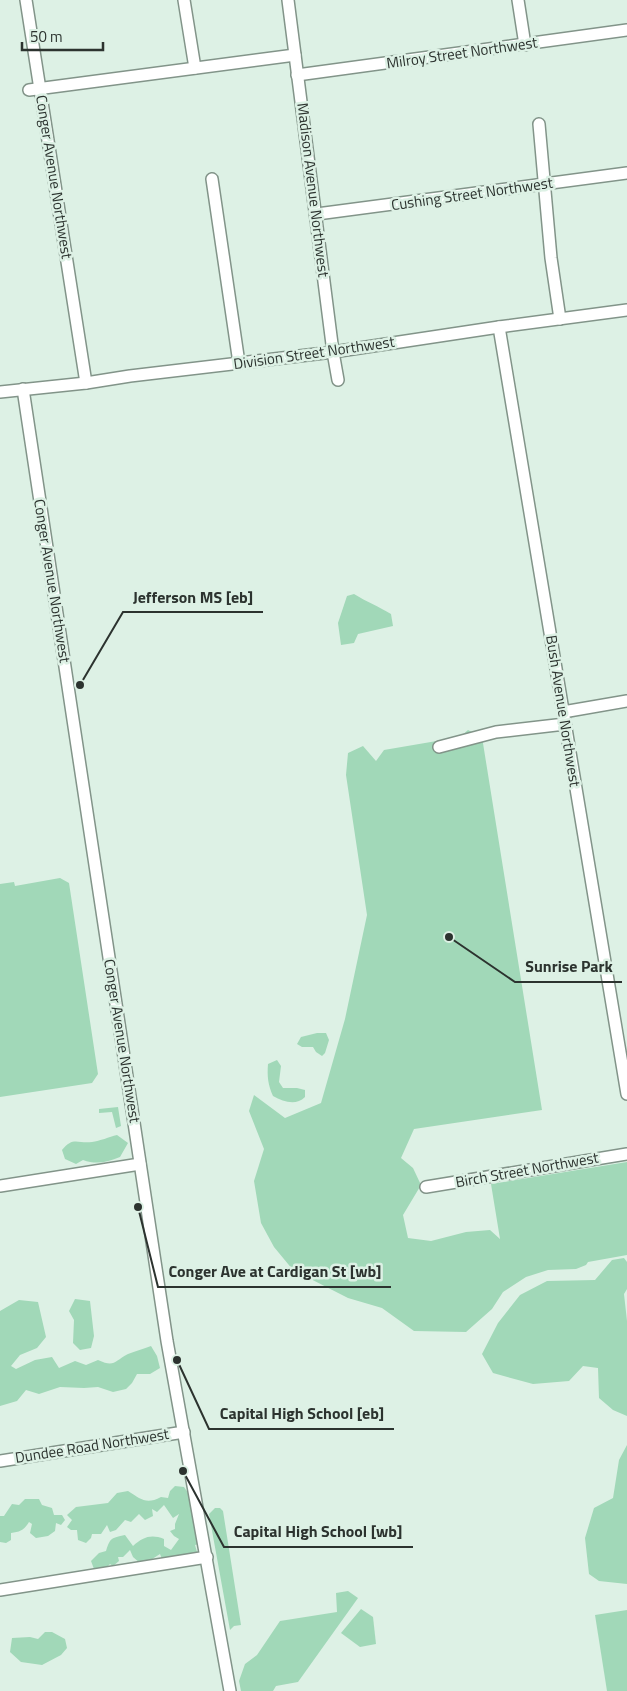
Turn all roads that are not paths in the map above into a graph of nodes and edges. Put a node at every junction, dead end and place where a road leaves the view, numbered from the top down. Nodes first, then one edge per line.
1 (26, 0) edge
2 (184, 0) edge
3 (288, 0) edge
4 (518, 0) edge
5 (627, 30) edge
6 (525, 45) junction
7 (295, 55) junction
8 (195, 68) junction
9 (298, 75) junction
10 (35, 88) junction
11 (539, 124) dead end
12 (627, 173) edge
13 (212, 180) dead end
14 (544, 184) junction
15 (317, 214) junction
16 (627, 310) edge
17 (560, 319) junction
18 (499, 327) junction
19 (333, 352) junction
20 (239, 364) junction
21 (338, 380) dead end
22 (86, 383) junction
23 (23, 389) junction
24 (0, 392) edge
25 (627, 701) edge
26 (562, 712) junction
27 (565, 724) junction
28 (439, 747) dead end
29 (627, 1094) edge
30 (627, 1154) edge
31 (140, 1164) junction
32 (0, 1186) edge
33 (426, 1187) dead end
34 (184, 1432) junction
35 (0, 1461) edge
36 (206, 1557) junction
37 (0, 1590) edge
38 (230, 1691) edge

1 - 10 street, Conger Avenue Northwest
2 - 8 street
3 - 7 street, Madison Avenue Northwest
4 - 6 street
5 - 6 street, Milroy Street Northwest
6 - 9 street, Milroy Street Northwest
7 - 8 street
7 - 9 street, Madison Avenue Northwest
8 - 10 street
9 - 15 street, Madison Avenue Northwest
10 - 22 street, Conger Avenue Northwest
11 - 14 street
12 - 14 street, Cushing Street Northwest
13 - 20 street
14 - 15 street, Cushing Street Northwest
14 - 17 street
15 - 19 street, Madison Avenue Northwest
16 - 17 street, Division Street Northwest
17 - 18 street, Division Street Northwest
18 - 19 street, Division Street Northwest
18 - 26 street, Bush Avenue Northwest
19 - 20 street, Division Street Northwest
19 - 21 street, Madison Avenue Northwest
20 - 22 street, Division Street Northwest
22 - 23 street, Division Street Northwest
23 - 24 street, Division Street Northwest
23 - 31 street, Conger Avenue Northwest
25 - 26 street
26 - 27 street, Bush Avenue Northwest
27 - 28 street
27 - 29 street, Bush Avenue Northwest
30 - 33 street, Birch Street Northwest
31 - 32 street
31 - 34 street, Conger Avenue Northwest
34 - 35 street, Dundee Road Northwest
34 - 36 street, Conger Avenue Northwest
36 - 37 street
36 - 38 street, Conger Avenue Northwest

